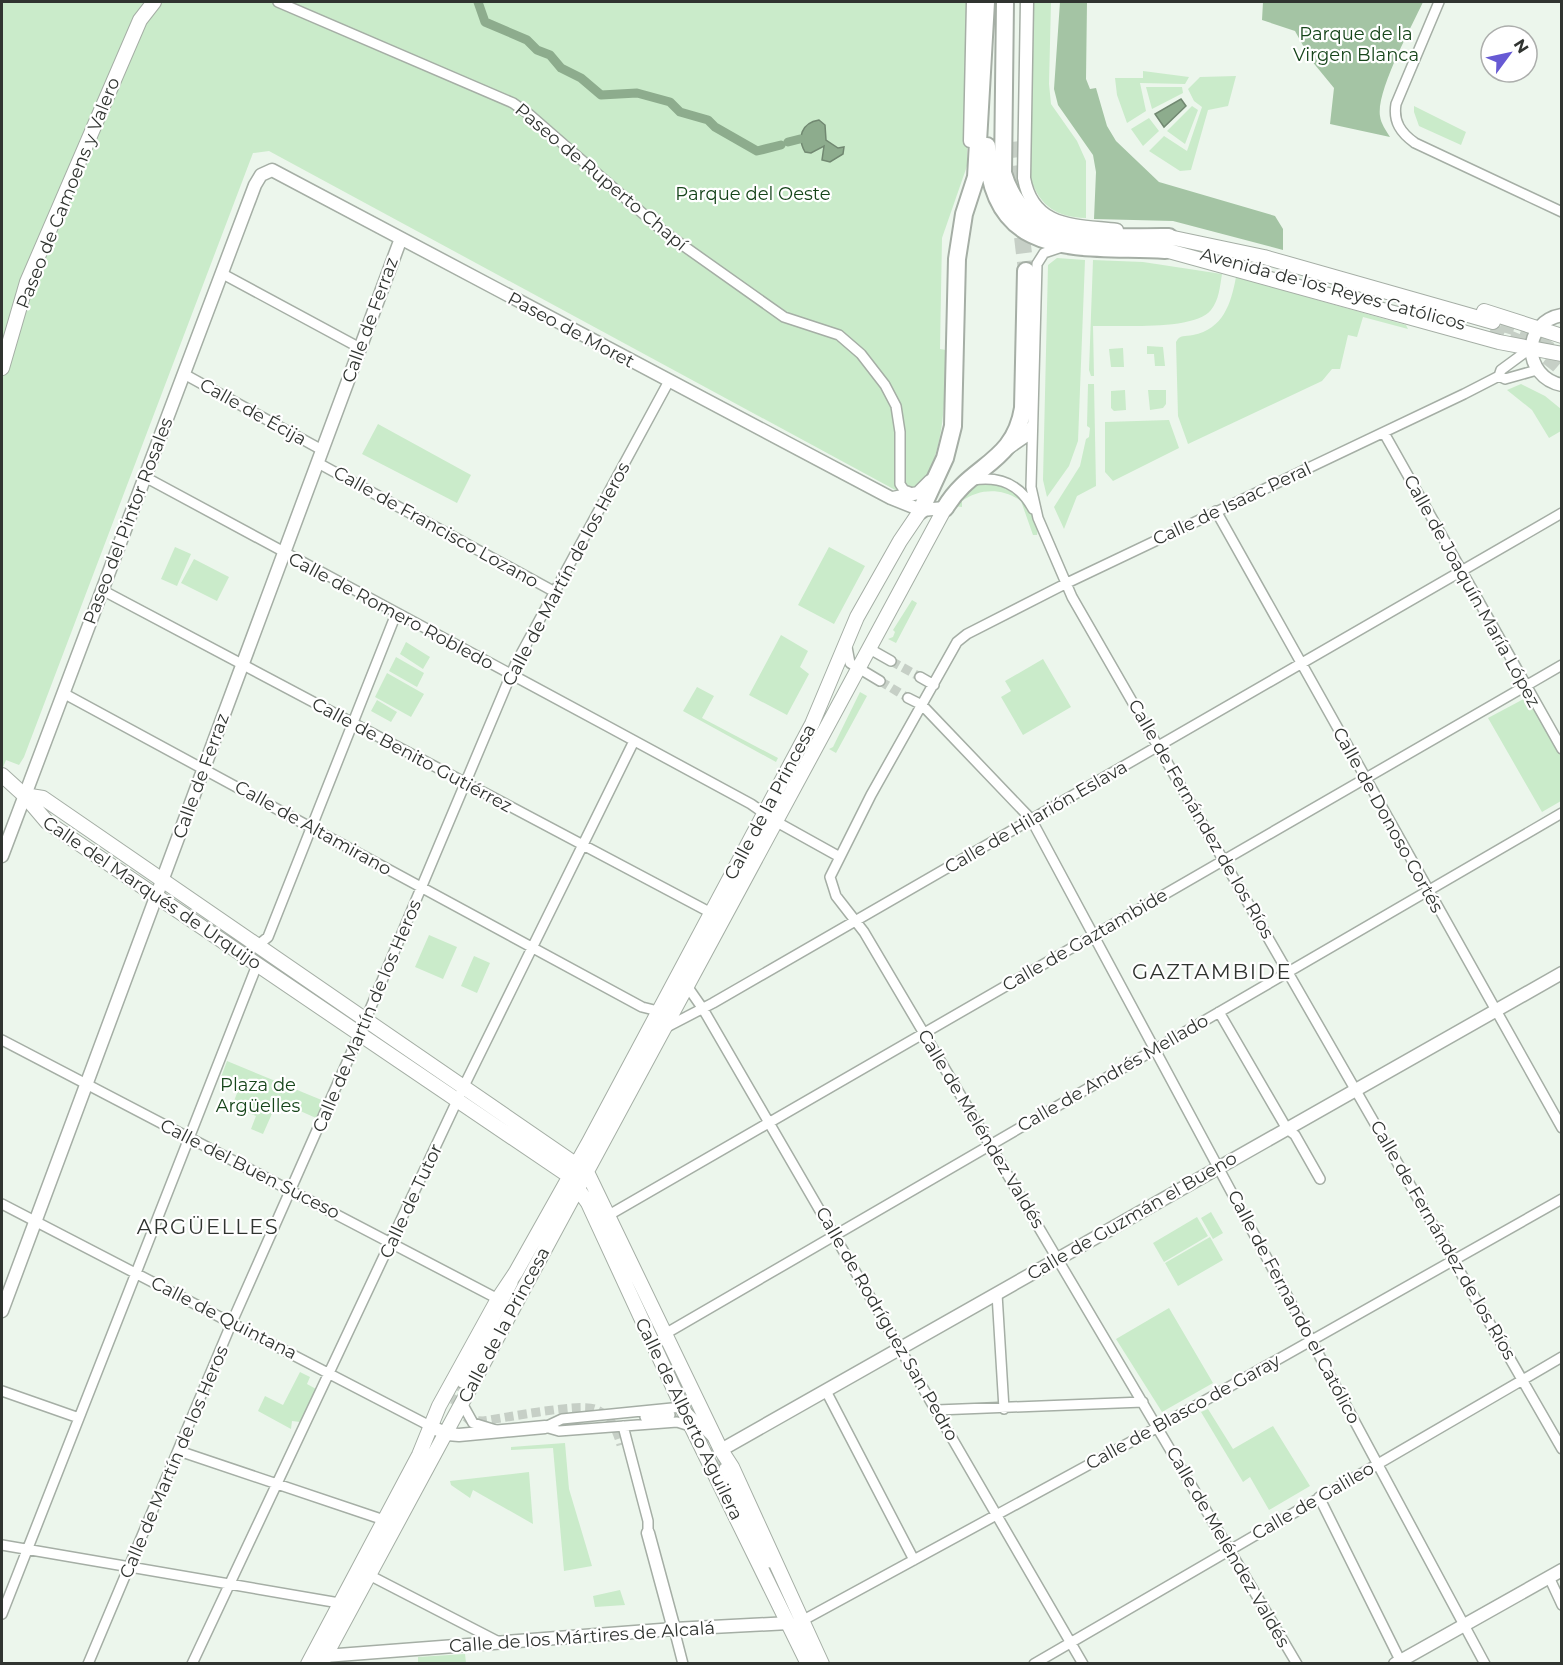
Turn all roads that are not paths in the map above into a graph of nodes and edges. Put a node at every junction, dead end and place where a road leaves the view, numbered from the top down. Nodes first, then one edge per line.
1 (142, 2) edge
2 (154, 2) edge
3 (278, 2) edge
4 (973, 2) edge
5 (986, 2) edge
6 (992, 2) edge
7 (1005, 2) edge
8 (1016, 2) edge
9 (1027, 2) edge
10 (1439, 2) edge
11 (140, 20) junction
12 (1011, 142) tunnel mouth
13 (255, 185) joint
14 (1562, 212) edge
15 (964, 214) junction
16 (400, 241) junction
17 (1167, 243) junction
18 (1065, 247) junction
19 (1264, 257) junction
20 (1026, 272) tunnel mouth
21 (221, 273) junction
22 (1562, 315) edge
23 (1538, 328) junction
24 (1562, 336) edge
25 (360, 348) junction
26 (1531, 348) junction
27 (1562, 354) edge
28 (2, 368) edge
29 (1537, 370) junction
30 (184, 374) junction
31 (1499, 376) junction
32 (669, 381) junction
33 (1562, 385) edge
34 (1032, 424) junction
35 (1384, 433) junction
36 (322, 450) junction
37 (1005, 450) junction
38 (318, 463) junction
39 (145, 477) junction
40 (965, 481) junction
41 (918, 502) junction
42 (945, 508) junction
43 (1216, 512) junction
44 (1562, 513) edge
45 (1038, 518) junction
46 (284, 553) junction
47 (1461, 571) junction
48 (1067, 583) junction
49 (102, 590) junction
50 (555, 592) junction
51 (396, 614) junction
52 (857, 617) junction
53 (868, 648) junction
54 (891, 661) tunnel mouth
55 (242, 664) junction
56 (1301, 664) junction
57 (1562, 665) edge
58 (857, 668) junction
59 (511, 674) junction
60 (920, 677) tunnel mouth
61 (880, 681) tunnel mouth
62 (934, 685) junction
63 (1526, 685) junction
64 (63, 693) junction
65 (908, 698) tunnel mouth
66 (922, 705) junction
67 (353, 723) junction
68 (634, 741) junction
69 (1159, 746) junction
70 (1562, 749) edge
71 (204, 769) junction
72 (2, 775) edge
73 (1365, 777) junction
74 (465, 783) junction
75 (24, 795) junction
76 (1562, 813) edge
77 (769, 817) junction
78 (1031, 819) junction
79 (312, 828) junction
80 (583, 845) junction
81 (2, 856) edge
82 (838, 856) junction
83 (1225, 860) junction
84 (163, 881) junction
85 (421, 887) junction
86 (1428, 891) junction
87 (157, 896) junction
88 (716, 915) junction
89 (856, 921) junction
90 (1093, 934) junction
91 (257, 946) junction
92 (532, 948) junction
93 (257, 964) junction
94 (1289, 972) junction
95 (1562, 973) edge
96 (681, 984) junction
97 (703, 1008) junction
98 (658, 1011) junction
99 (1496, 1011) junction
100 (1219, 1012) junction
101 (365, 1019) junction
102 (665, 1028) junction
103 (360, 1033) junction
104 (925, 1034) junction
105 (2, 1040) edge
106 (1155, 1049) junction
107 (86, 1084) junction
108 (464, 1086) junction
109 (1356, 1089) junction
110 (459, 1100) junction
111 (770, 1122) junction
112 (1562, 1128) edge
113 (1287, 1129) junction
114 (189, 1137) junction
115 (990, 1145) junction
116 (1219, 1166) junction
117 (582, 1167) junction
118 (1320, 1179) dead end
119 (573, 1182) junction
120 (292, 1191) junction
121 (1562, 1199) edge
122 (2, 1204) edge
123 (609, 1215) junction
124 (36, 1221) junction
125 (835, 1236) junction
126 (391, 1242) junction
127 (1058, 1259) junction
128 (1454, 1259) junction
129 (516, 1272) junction
130 (136, 1273) junction
131 (997, 1294) junction
132 (498, 1299) junction
133 (2, 1311) edge
134 (232, 1322) junction
135 (664, 1334) junction
136 (1312, 1340) junction
137 (901, 1349) junction
138 (1562, 1357) edge
139 (329, 1373) junction
140 (1523, 1380) junction
141 (462, 1383) tunnel mouth
142 (2, 1391) edge
143 (826, 1391) junction
144 (1143, 1402) junction
145 (463, 1405) junction
146 (682, 1407) junction
147 (1004, 1409) junction
148 (937, 1410) junction
149 (670, 1415) tunnel mouth
150 (79, 1418) junction
151 (430, 1426) junction
152 (623, 1426) junction
153 (691, 1426) junction
154 (545, 1427) junction
155 (1158, 1427) junction
156 (499, 1431) junction
157 (707, 1432) junction
158 (447, 1434) junction
159 (621, 1445) tunnel mouth
160 (1562, 1449) edge
161 (721, 1450) junction
162 (179, 1451) junction
163 (1377, 1463) junction
164 (718, 1468) junction
165 (277, 1483) junction
166 (1319, 1497) junction
167 (998, 1515) junction
168 (384, 1520) junction
169 (648, 1533) junction
170 (2, 1545) edge
171 (27, 1549) junction
172 (1230, 1550) junction
173 (914, 1560) junction
174 (130, 1567) junction
175 (1562, 1570) edge
176 (371, 1576) junction
177 (1549, 1577) junction
178 (230, 1584) junction
179 (788, 1593) junction
180 (340, 1603) junction
181 (356, 1603) junction
182 (1562, 1605) edge
183 (2, 1614) edge
184 (796, 1623) junction
185 (1463, 1624) junction
186 (674, 1629) junction
187 (1071, 1642) junction
188 (501, 1643) junction
189 (323, 1660) edge
190 (1397, 1662) edge
191 (88, 1664) edge
192 (192, 1664) edge
193 (308, 1664) edge
194 (682, 1664) edge
195 (808, 1664) edge
196 (822, 1664) edge
197 (1034, 1664) edge
198 (1083, 1664) edge
199 (1297, 1664) edge
200 (1485, 1664) edge

1 - 11 main road
2 - 11 main road
3 - 41 street, Paseo de Ruperto Chapí
4 - 15 main road
5 - 15 highway
6 - 18 highway, Avenida de los Reyes Católicos
7 - 17 highway, Avenida de los Reyes Católicos
8 - 12 highway
9 - 17 main road
10 - 14 street
11 - 28 main road, Paseo de Camoens y Valero
13 - 16 main road, Paseo de Moret
13 - 21 main road, Paseo del Pintor Rosales
15 - 41 highway
16 - 25 main road, Calle de Ferraz
16 - 32 main road, Paseo de Moret
17 - 18 highway, Avenida de los Reyes Católicos
17 - 19 main road, Avenida de los Reyes Católicos
17 - 19 main road, Avenida de los Reyes Católicos
17 - 26 main road
18 - 34 street, Calle de Fernández de los Ríos
19 - 23 main road
20 - 37 highway
21 - 25 street
21 - 30 main road, Paseo del Pintor Rosales
22 - 23 main road
23 - 24 main road
23 - 26 main road
25 - 36 main road, Calle de Ferraz
26 - 27 main road
26 - 29 main road
26 - 31 street, Calle de Isaac Peral
29 - 31 street, Calle de Isaac Peral
29 - 33 main road
30 - 36 street, Calle de Écija
30 - 39 main road, Paseo del Pintor Rosales
31 - 35 street, Calle de Isaac Peral
32 - 41 main road, Paseo de Moret
32 - 50 street, Calle de Martín de los Heros
34 - 37 street
34 - 45 street, Calle de Fernández de los Ríos
35 - 43 street, Calle de Isaac Peral
35 - 47 street, Calle de Joaquín María López
36 - 38 main road, Calle de Ferraz
37 - 40 highway, Calle de la Princesa
38 - 46 main road, Calle de Ferraz
38 - 50 street, Calle de Francisco Lozano
39 - 46 street, Calle de Romero Robledo
39 - 49 main road, Paseo del Pintor Rosales
40 - 42 highway, Calle de la Princesa
40 - 45 street
41 - 42 main road
41 - 52 main road, Calle de la Princesa
42 - 53 main road, Calle de la Princesa
43 - 48 street, Calle de Isaac Peral
43 - 56 street, Calle de Donoso Cortés
44 - 47 street, Calle de Hilarión Eslava
45 - 48 street, Calle de Fernández de los Ríos
46 - 51 street, Calle de Romero Robledo
46 - 55 main road, Calle de Ferraz
47 - 56 street, Calle de Hilarión Eslava
47 - 63 street, Calle de Joaquín María López
48 - 62 street, Calle de Isaac Peral
48 - 69 street, Calle de Fernández de los Ríos
49 - 55 street, Calle de Benito Gutiérrez
49 - 64 main road, Paseo del Pintor Rosales
50 - 59 street, Calle de Martín de los Heros
51 - 59 street, Calle de Romero Robledo
51 - 67 street
52 - 58 street, Calle de la Princesa
52 - 77 main road, Calle de la Princesa
53 - 54 street
53 - 58 main road, Calle de la Princesa
55 - 67 street, Calle de Benito Gutiérrez
55 - 71 main road, Calle de Ferraz
56 - 69 street, Calle de Hilarión Eslava
56 - 73 street, Calle de Donoso Cortés
57 - 63 street, Calle de Gaztambide
58 - 61 street
58 - 77 main road, Calle de la Princesa
59 - 68 street, Calle de Romero Robledo
59 - 74 street, Calle de Martín de los Heros
60 - 62 street
62 - 66 street
63 - 70 street, Calle de Joaquín María López
63 - 73 street, Calle de Gaztambide
64 - 71 street, Calle de Altamirano
64 - 75 main road, Paseo del Pintor Rosales
65 - 66 street, Calle de Fernando el Católico
66 - 78 street, Calle de Fernando el Católico
66 - 82 street
67 - 74 street, Calle de Benito Gutiérrez
67 - 79 street
68 - 77 street, Calle de Romero Robledo
68 - 80 street, Calle de Tutor
69 - 78 street, Calle de Hilarión Eslava
69 - 83 street, Calle de Fernández de los Ríos
71 - 79 street, Calle de Altamirano
71 - 84 main road, Calle de Ferraz
72 - 75 main road
73 - 83 street, Calle de Gaztambide
73 - 86 street, Calle de Donoso Cortés
74 - 80 street, Calle de Benito Gutiérrez
74 - 85 street, Calle de Martín de los Heros
75 - 81 main road, Paseo del Pintor Rosales
75 - 84 main road, Calle del Marqués de Urquijo
75 - 87 main road, Calle del Marqués de Urquijo
76 - 86 street, Calle de Andrés Mellado
77 - 82 street
77 - 88 main road, Calle de la Princesa
78 - 89 street, Calle de Hilarión Eslava
78 - 90 street, Calle de Fernando el Católico
79 - 85 street, Calle de Altamirano
79 - 91 street
80 - 88 street, Calle de Benito Gutiérrez
80 - 92 street, Calle de Tutor
82 - 89 street, Calle de Meléndez Valdés
83 - 90 street, Calle de Gaztambide
83 - 94 street, Calle de Fernández de los Ríos
84 - 87 main road, Calle de Ferraz
84 - 91 main road, Calle del Marqués de Urquijo
85 - 92 street, Calle de Altamirano
85 - 101 street, Calle de Martín de los Heros
86 - 94 street, Calle de Andrés Mellado
86 - 99 street, Calle de Donoso Cortés
87 - 93 main road, Calle del Marqués de Urquijo
87 - 107 main road, Calle de Ferraz
88 - 96 main road, Calle de la Princesa
89 - 97 street, Calle de Hilarión Eslava
89 - 104 street, Calle de Meléndez Valdés
90 - 104 street, Calle de Gaztambide
90 - 106 street, Calle de Fernando el Católico
91 - 101 main road, Calle del Marqués de Urquijo
92 - 98 street, Calle de Altamirano
92 - 108 street, Calle de Tutor
93 - 103 main road, Calle del Marqués de Urquijo
93 - 114 street
94 - 100 street, Calle de Andrés Mellado
94 - 109 street, Calle de Fernández de los Ríos
95 - 99 main road, Calle de Guzmán el Bueno
96 - 97 street, Calle de Rodríguez San Pedro
96 - 98 main road, Calle de la Princesa
96 - 102 main road, Calle de la Princesa
97 - 102 street, Calle de Hilarión Eslava
97 - 111 street, Calle de Rodríguez San Pedro
98 - 117 main road, Calle de la Princesa
99 - 109 main road, Calle de Guzmán el Bueno
99 - 112 street, Calle de Donoso Cortés
100 - 106 street, Calle de Andrés Mellado
100 - 113 street
101 - 103 street, Calle de Martín de los Heros
101 - 108 main road, Calle del Marqués de Urquijo
102 - 117 main road, Calle de la Princesa
103 - 110 main road, Calle del Marqués de Urquijo
103 - 120 street, Calle de Martín de los Heros
104 - 111 street, Calle de Gaztambide
104 - 115 street, Calle de Meléndez Valdés
105 - 107 street, Calle del Buen Suceso
106 - 115 street, Calle de Andrés Mellado
106 - 116 street, Calle de Fernando el Católico
107 - 114 street, Calle del Buen Suceso
107 - 124 main road, Calle de Ferraz
108 - 110 street, Calle de Tutor
108 - 117 main road, Calle del Marqués de Urquijo
109 - 113 main road, Calle de Guzmán el Bueno
109 - 128 street, Calle de Fernández de los Ríos
110 - 119 main road, Calle del Marqués de Urquijo
110 - 126 street, Calle de Tutor
111 - 123 street, Calle de Gaztambide
111 - 125 street, Calle de Rodríguez San Pedro
113 - 116 main road, Calle de Guzmán el Bueno
113 - 118 street
114 - 120 street, Calle del Buen Suceso
114 - 130 street
115 - 125 street, Calle de Andrés Mellado
115 - 127 street, Calle de Meléndez Valdés
116 - 127 main road, Calle de Guzmán el Bueno
116 - 136 street, Calle de Fernando el Católico
117 - 119 main road, Calle de la Princesa
117 - 123 main road, Calle de Alberto Aguilera
119 - 129 main road, Calle de la Princesa
119 - 145 main road, Calle de la Princesa
119 - 146 main road, Calle de Alberto Aguilera
120 - 126 street, Calle del Buen Suceso
120 - 134 street, Calle de Martín de los Heros
121 - 128 street, Calle de Blasco de Garay
122 - 124 street, Calle de Quintana
123 - 135 main road, Calle de Alberto Aguilera
124 - 130 street, Calle de Quintana
124 - 133 main road, Calle de Ferraz
125 - 135 street, Calle de Andrés Mellado
125 - 137 street, Calle de Rodríguez San Pedro
126 - 132 street, Calle del Buen Suceso
126 - 139 street, Calle de Tutor
127 - 131 main road, Calle de Guzmán el Bueno
127 - 144 street, Calle de Meléndez Valdés
128 - 136 street, Calle de Blasco de Garay
128 - 140 street, Calle de Fernández de los Ríos
129 - 132 main road, Calle de la Princesa
129 - 141 street, Calle de la Princesa
130 - 134 street, Calle de Quintana
130 - 150 street
131 - 137 main road, Calle de Guzmán el Bueno
131 - 147 street
132 - 151 main road, Calle de la Princesa
134 - 139 street, Calle de Quintana
134 - 162 street, Calle de Martín de los Heros
135 - 161 main road, Calle de Alberto Aguilera
136 - 155 street, Calle de Blasco de Garay
136 - 163 street, Calle de Fernando el Católico
137 - 143 main road, Calle de Guzmán el Bueno
137 - 148 street, Calle de Rodríguez San Pedro
138 - 140 street, Calle de Galileo
139 - 151 street, Calle de Quintana
139 - 165 street, Calle de Tutor
140 - 160 street, Calle de Fernández de los Ríos
140 - 163 street, Calle de Galileo
142 - 150 street
143 - 161 main road, Calle de Guzmán el Bueno
143 - 173 street
144 - 147 street
144 - 155 street, Calle de Meléndez Valdés
145 - 156 street
145 - 158 main road, Calle de la Princesa
146 - 153 main road, Calle de Alberto Aguilera
146 - 154 street
146 - 157 street
147 - 148 street
148 - 167 street, Calle de Rodríguez San Pedro
149 - 154 street
150 - 171 street
151 - 158 main road, Calle de Quintana
151 - 168 main road, Calle de la Princesa
152 - 153 street
152 - 154 street
152 - 169 street
153 - 157 street
153 - 164 main road, Calle de Alberto Aguilera
154 - 156 main road
155 - 167 street, Calle de Blasco de Garay
155 - 172 street, Calle de Meléndez Valdés
156 - 158 main road
157 - 161 street
158 - 176 main road, Calle de la Princesa
159 - 169 street
161 - 164 street
161 - 179 main road, Calle de Alberto Aguilera
162 - 165 street
162 - 174 street, Calle de Martín de los Heros
163 - 166 street, Calle de Galileo
163 - 185 street, Calle de Fernando el Católico
164 - 179 street, Calle de Alberto Aguilera
164 - 184 main road, Calle de Alberto Aguilera
165 - 168 street
165 - 178 street, Calle de Tutor
166 - 172 street, Calle de Galileo
166 - 190 street
167 - 173 street, Calle de Blasco de Garay
167 - 187 street, Calle de Rodríguez San Pedro
168 - 180 main road, Calle de la Princesa
169 - 186 main road
170 - 171 street
171 - 174 street
171 - 183 street
172 - 187 street, Calle de Galileo
172 - 199 street, Calle de Meléndez Valdés
173 - 184 street, Calle de Blasco de Garay
174 - 178 street
174 - 191 street, Calle de Martín de los Heros
175 - 177 main road
176 - 181 main road, Calle de la Princesa
176 - 188 street
177 - 182 street
177 - 185 main road
178 - 180 street
178 - 192 street, Calle de Tutor
179 - 184 main road, Calle de Alberto Aguilera
180 - 181 street
180 - 193 main road, Calle de la Princesa
181 - 189 main road, Calle de la Princesa
184 - 186 main road, Calle de los Mártires de Alcalá
184 - 195 main road, Calle de Alberto Aguilera
184 - 196 main road, Calle de Alberto Aguilera
185 - 190 main road
185 - 200 street, Calle de Fernando el Católico
186 - 188 main road, Calle de los Mártires de Alcalá
186 - 194 street
187 - 197 street, Calle de Galileo
187 - 198 street, Calle de Rodríguez San Pedro
188 - 189 main road, Calle de los Mártires de Alcalá

